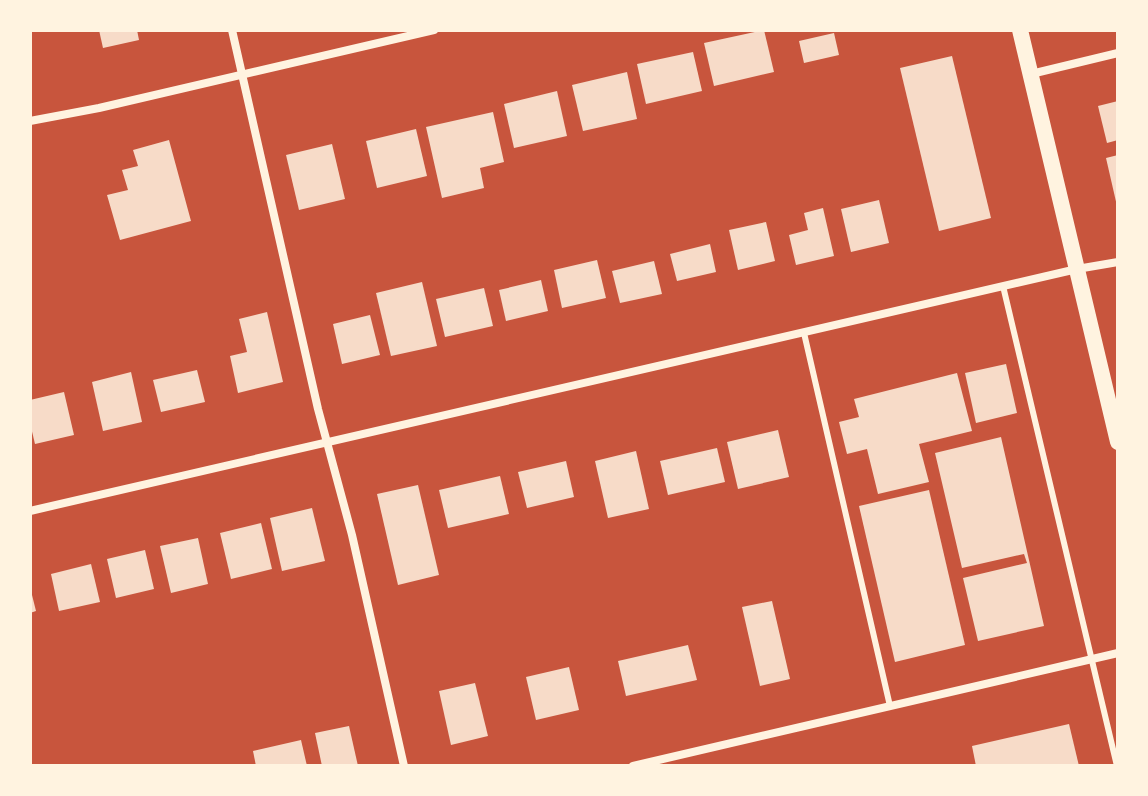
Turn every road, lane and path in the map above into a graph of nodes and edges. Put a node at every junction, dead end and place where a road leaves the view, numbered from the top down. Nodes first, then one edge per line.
1 (232, 30) edge
2 (434, 30) edge
3 (1020, 30) edge
4 (1118, 53) edge
5 (242, 73) junction
6 (1031, 74) junction
7 (30, 121) edge
8 (1118, 262) edge
9 (1077, 269) junction
10 (1003, 286) junction
11 (804, 333) junction
12 (1118, 442) edge
13 (328, 443) junction
14 (30, 511) edge
15 (1118, 653) edge
16 (1093, 659) junction
17 (890, 706) junction
18 (404, 766) edge
19 (633, 766) edge
20 (1117, 766) edge

1 - 5 street
2 - 5 street
3 - 6 main road
4 - 6 street
5 - 7 street
5 - 13 street
6 - 9 main road
8 - 9 street
9 - 10 street
9 - 12 main road
10 - 11 street
10 - 16 lane
11 - 13 street
11 - 17 lane
13 - 14 street
13 - 18 street
15 - 16 street
16 - 17 street
16 - 20 lane
17 - 19 street

